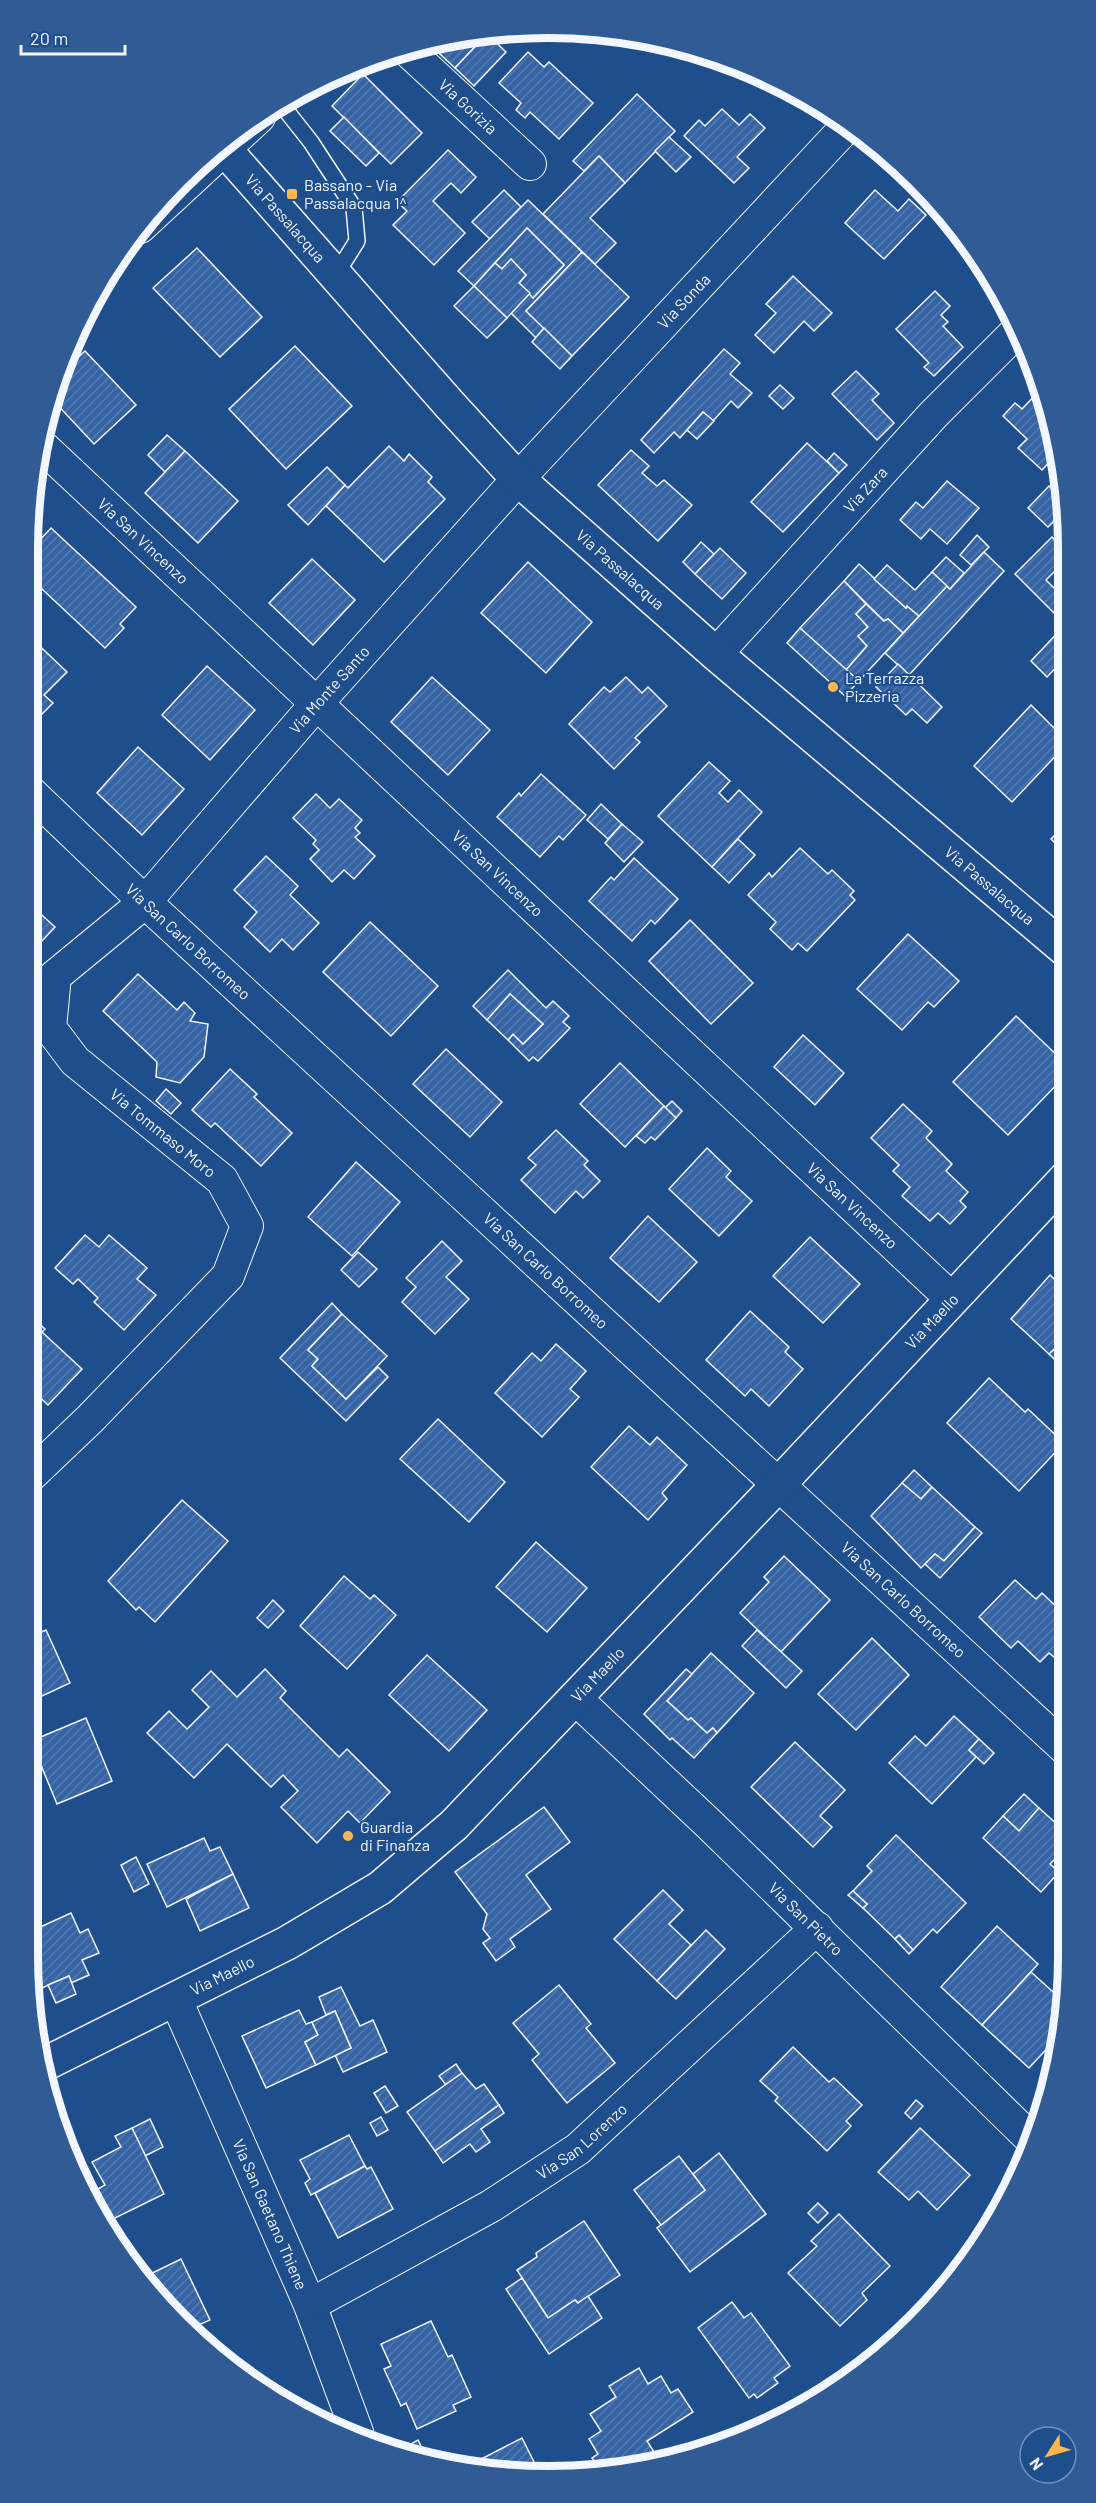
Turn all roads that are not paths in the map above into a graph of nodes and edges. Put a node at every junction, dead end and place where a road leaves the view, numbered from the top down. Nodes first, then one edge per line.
1 (413, 56) edge
2 (286, 110) edge
3 (842, 131) edge
4 (227, 151) edge
5 (530, 164) dead end
6 (335, 276) junction
7 (1012, 336) edge
8 (47, 450) edge
9 (518, 479) junction
10 (716, 654) junction
11 (317, 703) junction
12 (38, 800) edge
13 (145, 902) junction
14 (1058, 943) edge
15 (1058, 1187) edge
16 (952, 1299) junction
17 (38, 1469) edge
18 (778, 1485) junction
19 (576, 1699) junction
20 (1058, 1735) edge
21 (817, 1928) junction
22 (176, 2000) junction
23 (49, 2062) edge
24 (1026, 2133) edge
25 (310, 2305) junction
26 (355, 2428) edge

1 - 5 street, Via Gorizia
2 - 6 lane
3 - 9 street, Via Sonda
4 - 6 street, Via Passalacqua
6 - 9 street, Via Passalacqua
7 - 10 street, Via Zara
8 - 11 street, Via San Vincenzo
9 - 10 street, Via Passalacqua
9 - 11 street, Via Monte Santo
10 - 14 street, Via Passalacqua
11 - 13 street, Via Monte Santo
11 - 16 street, Via San Vincenzo
12 - 13 street, Via San Carlo Borromeo
13 - 17 street, Via Tommaso Moro
13 - 18 street, Via San Carlo Borromeo
15 - 16 street, Via Maello
16 - 18 street, Via Maello
18 - 19 street, Via Maello
18 - 20 street, Via San Carlo Borromeo
19 - 21 street, Via San Pietro
19 - 22 street, Via Maello
21 - 24 street, Via San Pietro
21 - 25 street, Via San Lorenzo
22 - 23 street, Via Maello
22 - 25 street, Via San Gaetano Thiene
25 - 26 street, Via San Gaetano Thiene

